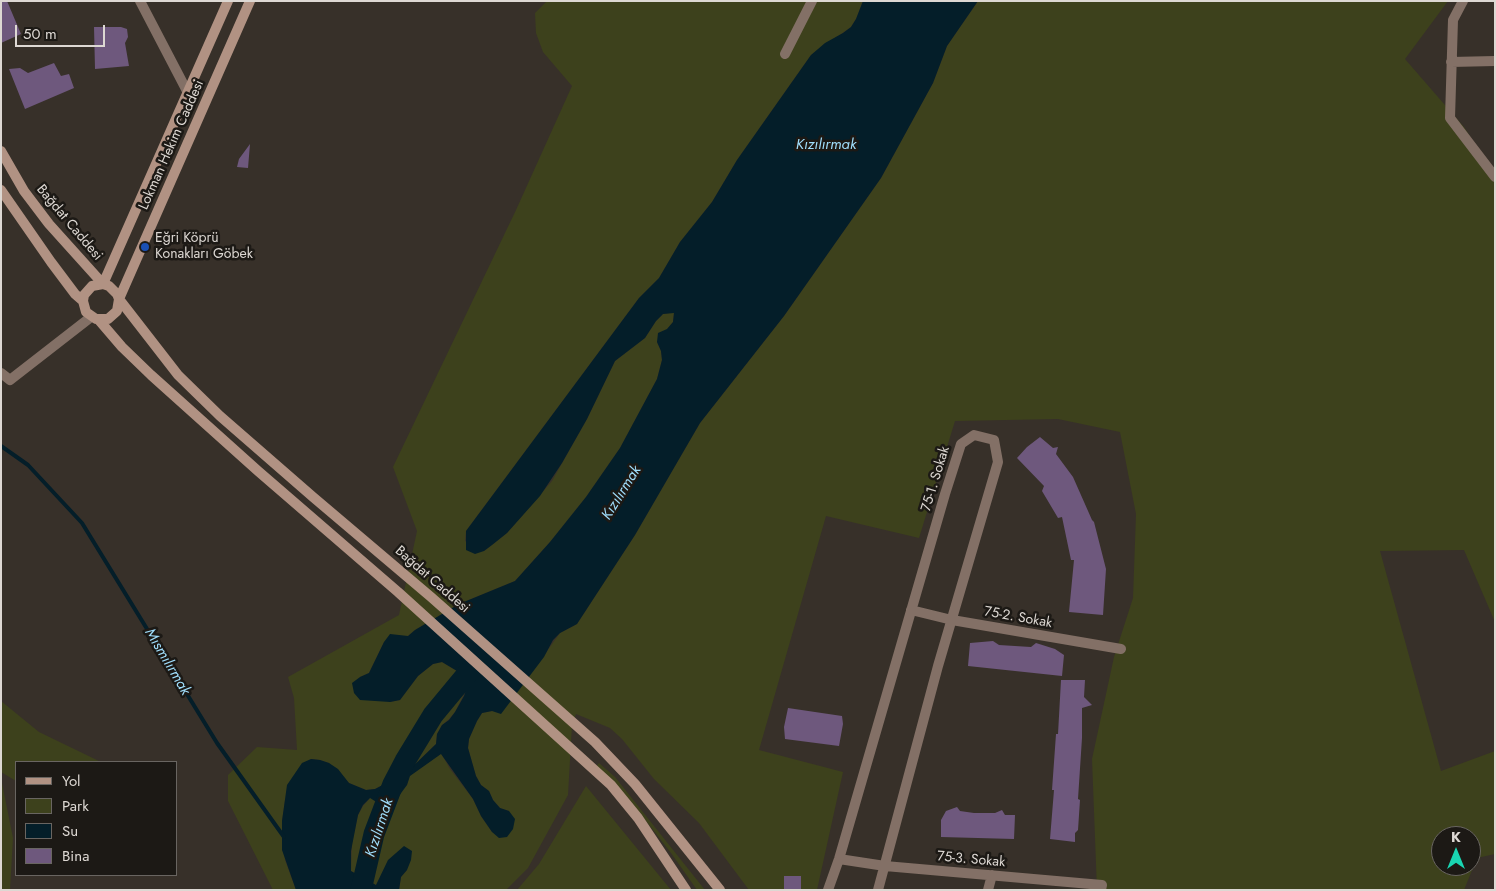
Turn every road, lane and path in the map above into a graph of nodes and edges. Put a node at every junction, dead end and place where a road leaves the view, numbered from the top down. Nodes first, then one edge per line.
1 (140, 1) edge
2 (228, 1) edge
3 (250, 1) edge
4 (812, 1) edge
5 (1462, 1) edge
6 (785, 54) dead end
7 (1451, 62) junction
8 (1495, 62) edge
9 (188, 93) junction
10 (1, 151) edge
11 (1495, 177) edge
12 (1, 190) edge
13 (103, 284) junction
14 (119, 300) junction
15 (83, 301) junction
16 (94, 318) junction
17 (1, 373) edge
18 (911, 610) junction
19 (952, 620) junction
20 (1121, 649) dead end
21 (839, 859) junction
22 (885, 866) junction
23 (992, 876) junction
24 (1101, 887) edge
25 (686, 890) edge
26 (720, 890) edge
27 (828, 890) edge
28 (878, 890) edge
29 (988, 890) edge

1 - 9 street
2 - 9 main road, Lokman Hekim Caddesi
3 - 14 main road, Lokman Hekim Caddesi
4 - 6 street
5 - 7 street
7 - 8 street
7 - 11 street
9 - 13 main road, Lokman Hekim Caddesi
10 - 13 main road, Bağdat Caddesi
12 - 15 main road
13 - 14 main road, Bağdat Caddesi
13 - 15 main road
14 - 16 main road
14 - 26 main road, Bağdat Caddesi
15 - 16 main road
16 - 17 street
16 - 25 main road
18 - 19 street, 75-2. Sokak
18 - 19 street, 75-1. Sokak
18 - 21 street, 75-1. Sokak
19 - 20 street, 75-2. Sokak
19 - 22 street, 75-1. Sokak
21 - 22 street, 75-3. Sokak
21 - 27 street, 75-1. Sokak
22 - 23 street, 75-3. Sokak
22 - 28 street, 75-1. Sokak
23 - 24 street, 75-3. Sokak
23 - 29 street

